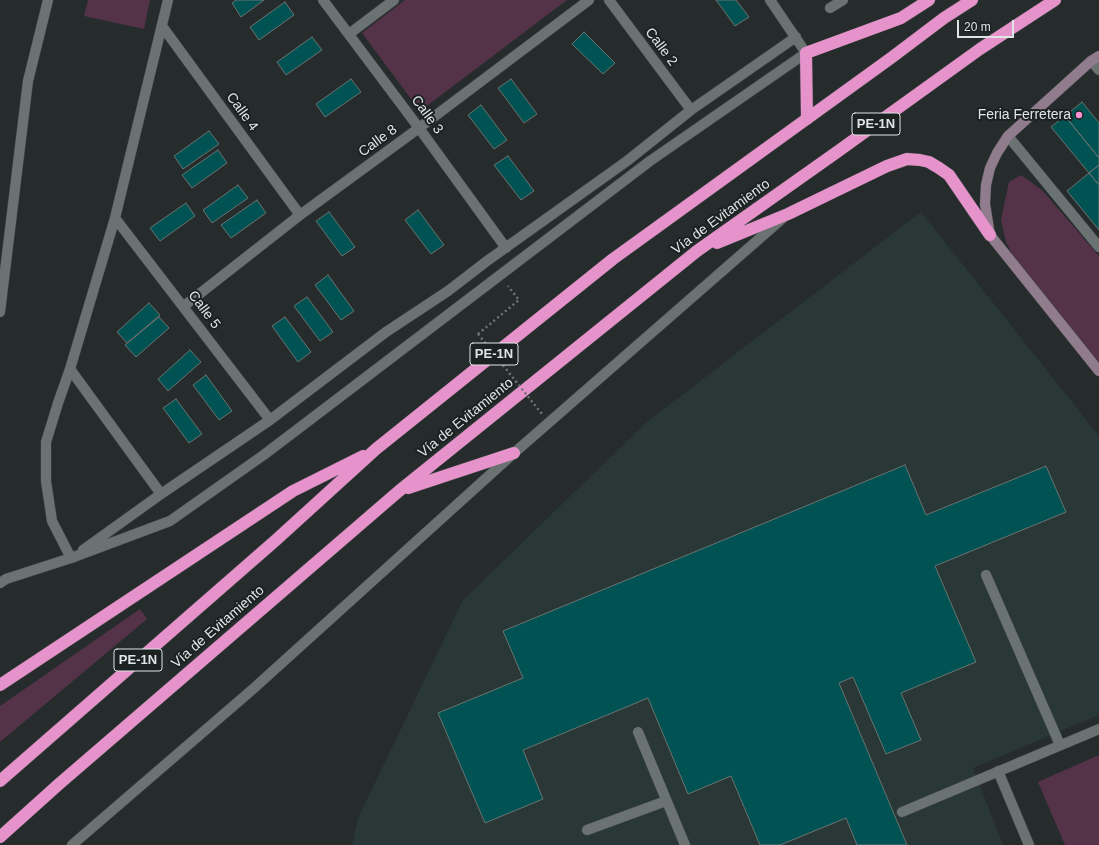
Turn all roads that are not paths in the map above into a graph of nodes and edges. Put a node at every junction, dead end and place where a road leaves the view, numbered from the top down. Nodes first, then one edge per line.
1 (48, 0) edge
2 (168, 0) edge
3 (323, 0) edge
4 (394, 0) edge
5 (589, 0) edge
6 (609, 0) edge
7 (770, 0) edge
8 (843, 0) edge
9 (929, 0) edge
10 (957, 0) edge
11 (972, 0) edge
12 (1055, 0) edge
13 (830, 8) dead end
14 (944, 18) junction
15 (162, 26) junction
16 (349, 34) junction
17 (796, 37) junction
18 (806, 53) junction
19 (1095, 58) edge
20 (1099, 70) edge
21 (691, 110) junction
22 (807, 119) junction
23 (419, 128) junction
24 (1008, 136) junction
25 (788, 214) junction
26 (300, 215) junction
27 (115, 218) junction
28 (990, 235) junction
29 (1099, 247) edge
30 (506, 248) junction
31 (697, 251) junction
32 (184, 306) junction
33 (0, 312) edge
34 (70, 369) junction
35 (1099, 371) edge
36 (270, 420) junction
37 (376, 449) junction
38 (514, 453) junction
39 (399, 491) junction
40 (161, 494) junction
41 (71, 558) junction
42 (986, 575) dead end
43 (0, 583) edge
44 (0, 685) edge
45 (1099, 730) edge
46 (638, 732) dead end
47 (1060, 745) junction
48 (998, 770) junction
49 (0, 781) edge
50 (666, 801) junction
51 (902, 812) dead end
52 (586, 830) dead end
53 (0, 837) edge
54 (72, 845) edge
55 (684, 845) edge
56 (1029, 845) edge

1 - 33 street
2 - 15 street
3 - 16 street, Calle 3
4 - 16 street
5 - 23 street, Calle 8
6 - 21 street, Calle 2
7 - 17 street
8 - 13 street
9 - 18 highway
10 - 14 highway
11 - 14 highway, Vía de Evitamiento / PE-1N
12 - 31 highway, Vía de Evitamiento / PE-1N
14 - 22 highway, Vía de Evitamiento / PE-1N
15 - 26 street, Calle 4
15 - 27 street
16 - 23 street, Calle 3
17 - 18 street
17 - 21 street
18 - 22 highway
18 - 41 street
19 - 20 street
19 - 24 main road
21 - 30 street
22 - 37 highway, Vía de Evitamiento / PE-1N
23 - 26 street, Calle 8
23 - 30 street, Calle 3
24 - 28 main road
24 - 29 street
25 - 28 highway
25 - 31 highway
25 - 38 street
26 - 32 street, Calle 8
27 - 32 street, Calle 5
27 - 34 street
28 - 35 main road
30 - 36 street
31 - 39 highway, Vía de Evitamiento / PE-1N
32 - 36 street, Calle 5
34 - 40 street
34 - 41 street
36 - 40 street
37 - 44 highway
37 - 49 highway, Vía de Evitamiento / PE-1N
38 - 39 highway
38 - 54 street
39 - 53 highway, Vía de Evitamiento / PE-1N
40 - 41 street
41 - 43 street
42 - 47 street
45 - 47 street
46 - 50 street
47 - 48 street
48 - 51 street
48 - 56 street
50 - 52 street
50 - 55 street

